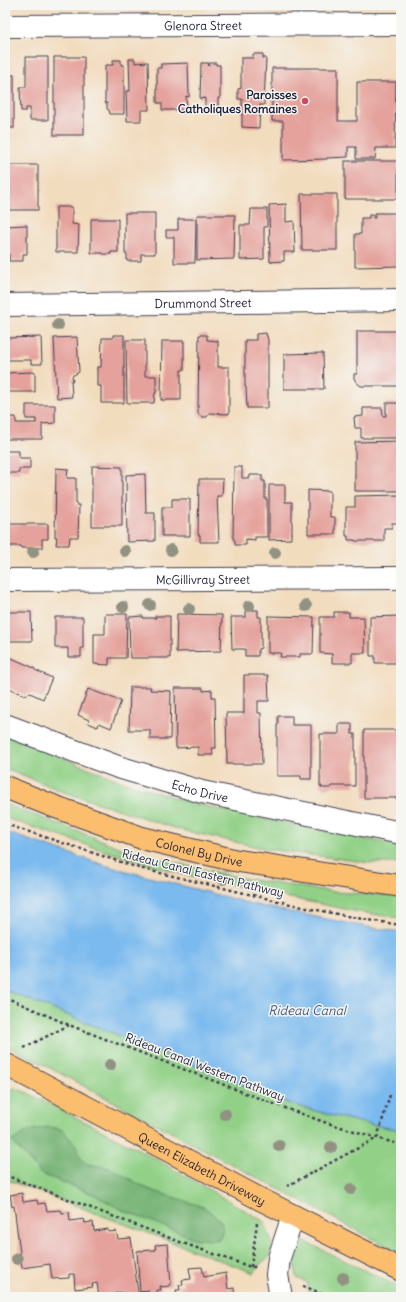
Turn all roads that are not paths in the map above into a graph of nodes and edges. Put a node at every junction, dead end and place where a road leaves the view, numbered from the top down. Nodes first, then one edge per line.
1 (401, 24) edge
2 (5, 26) edge
3 (401, 300) edge
4 (5, 305) edge
5 (401, 578) edge
6 (5, 580) edge
7 (5, 725) edge
8 (5, 786) edge
9 (401, 833) edge
10 (401, 886) edge
11 (12, 1057) edge
12 (293, 1216) junction
13 (401, 1270) edge
14 (281, 1297) edge

1 - 2 street, Glenora Street
3 - 4 street, Drummond Street
5 - 6 street, McGillivray Street
7 - 9 street, Echo Drive
8 - 10 main road, Colonel By Drive
11 - 12 main road, Queen Elizabeth Driveway
12 - 13 main road, Queen Elizabeth Driveway
12 - 14 street

